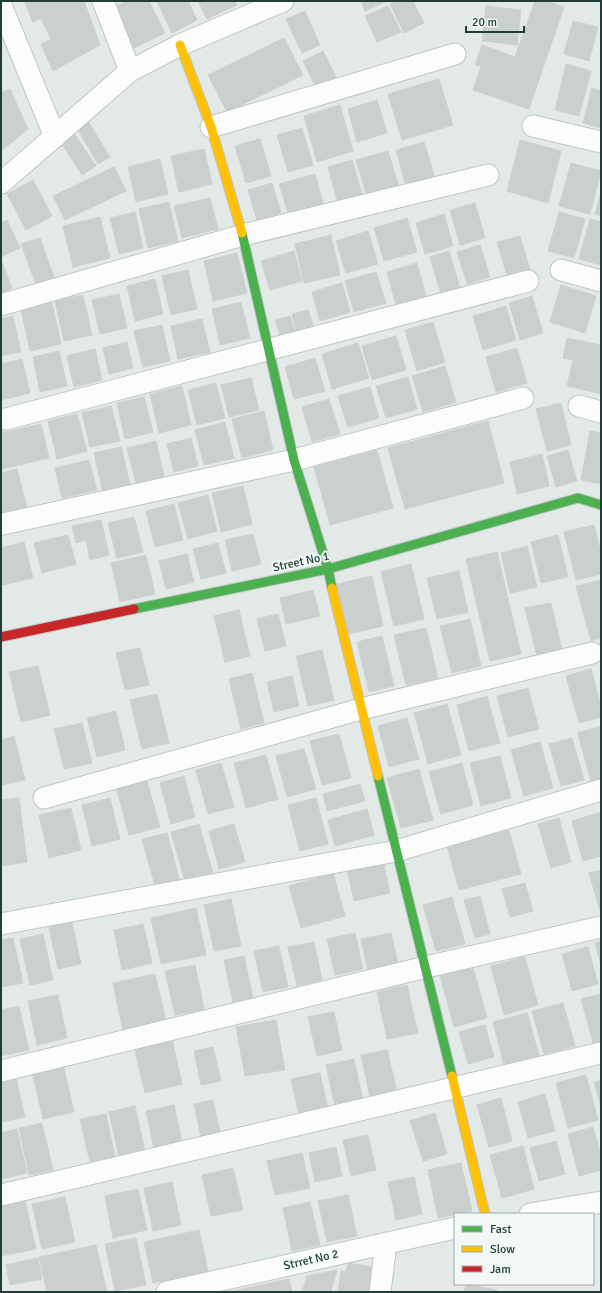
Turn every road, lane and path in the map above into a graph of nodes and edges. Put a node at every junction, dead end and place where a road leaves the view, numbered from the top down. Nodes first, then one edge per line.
1 (103, 1) edge
2 (283, 1) edge
3 (1, 5) edge
4 (180, 45) junction
5 (455, 54) dead end
6 (130, 71) junction
7 (533, 126) dead end
8 (211, 127) junction
9 (54, 137) junction
10 (601, 142) edge
11 (488, 175) dead end
12 (1, 183) edge
13 (243, 235) junction
14 (561, 270) dead end
15 (528, 281) dead end
16 (601, 281) edge
17 (1, 305) edge
18 (268, 350) junction
19 (523, 398) dead end
20 (579, 406) dead end
21 (601, 412) edge
22 (6, 419) dead end
23 (294, 460) junction
24 (601, 505) edge
25 (3, 524) dead end
26 (328, 569) junction
27 (1, 637) edge
28 (592, 652) dead end
29 (361, 710) junction
30 (601, 790) edge
31 (44, 798) dead end
32 (396, 851) junction
33 (1, 924) edge
34 (601, 927) edge
35 (426, 967) junction
36 (601, 1053) edge
37 (1, 1072) edge
38 (456, 1087) junction
39 (1, 1195) edge
40 (601, 1202) edge
41 (485, 1213) edge
42 (536, 1213) edge
43 (454, 1228) edge
44 (386, 1243) junction
45 (167, 1292) edge
46 (380, 1292) edge

1 - 6 street
2 - 4 street
3 - 9 street
4 - 6 street
4 - 8 street
5 - 8 street
6 - 9 street
7 - 10 street
8 - 13 street
9 - 12 street
11 - 13 street
13 - 17 street
13 - 18 street
14 - 16 street
15 - 18 street
18 - 22 street
18 - 23 street
19 - 23 street
20 - 21 street
23 - 25 street
23 - 26 street
24 - 26 street, Street No 1
26 - 27 street, Street No 1
26 - 29 street
28 - 29 street
29 - 31 street
29 - 32 street
30 - 32 street
32 - 33 street
32 - 35 street
34 - 35 street
35 - 37 street
35 - 38 street
36 - 38 street
38 - 39 street
38 - 41 street
40 - 42 street
43 - 44 street, Strret No 2
44 - 45 street, Strret No 2
44 - 46 street

